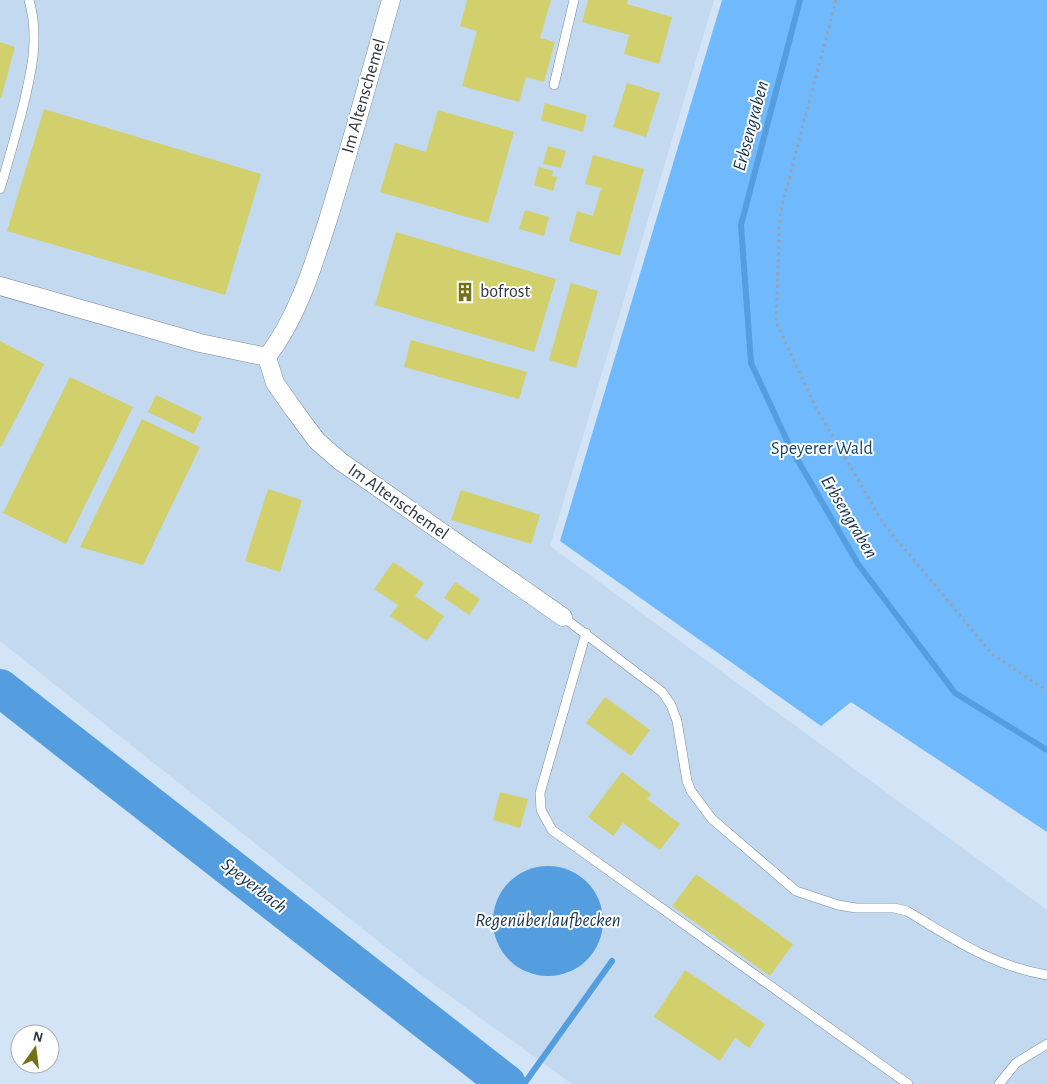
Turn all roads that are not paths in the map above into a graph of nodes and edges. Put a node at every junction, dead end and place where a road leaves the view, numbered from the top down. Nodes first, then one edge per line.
1 (29, 0) edge
2 (391, 0) edge
3 (574, 0) edge
4 (554, 85) dead end
5 (0, 189) edge
6 (0, 286) edge
7 (267, 357) junction
8 (562, 617) joint
9 (586, 633) junction
10 (1047, 975) edge
11 (1047, 1044) edge
12 (908, 1084) edge
13 (999, 1084) edge

1 - 5 lane
2 - 7 street, Im Altenschemel
3 - 4 lane
6 - 7 street
7 - 8 street, Im Altenschemel
8 - 9 lane
9 - 10 lane
9 - 12 lane
11 - 13 lane

